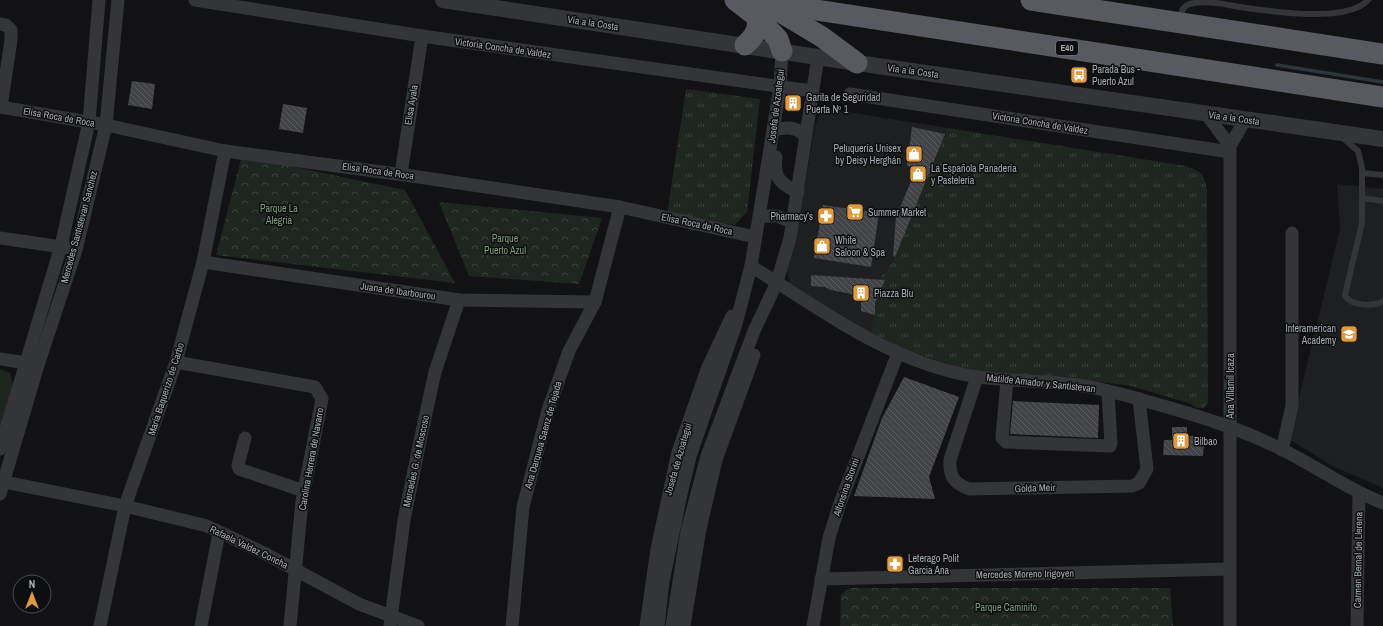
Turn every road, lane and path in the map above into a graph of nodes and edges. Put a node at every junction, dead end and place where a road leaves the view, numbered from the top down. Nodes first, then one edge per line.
1 (99, 0) edge
2 (118, 0) edge
3 (195, 0) edge
4 (444, 0) edge
5 (735, 0) edge
6 (1031, 0) edge
7 (1368, 0) edge
8 (757, 6) edge
9 (1179, 23) junction
10 (0, 24) edge
11 (422, 36) junction
12 (744, 45) junction
13 (782, 51) junction
14 (1383, 54) edge
15 (818, 57) junction
16 (857, 63) junction
17 (780, 87) junction
18 (812, 91) junction
19 (850, 94) dead end
20 (1383, 97) edge
21 (1, 107) edge
22 (1207, 115) junction
23 (1245, 120) junction
24 (89, 122) junction
25 (106, 125) junction
26 (773, 133) junction
27 (1336, 133) junction
28 (806, 137) junction
29 (1383, 139) edge
30 (1230, 149) junction
31 (225, 151) junction
32 (1362, 173) junction
33 (401, 174) junction
34 (1383, 175) edge
35 (798, 192) junction
36 (1362, 198) junction
37 (1383, 201) edge
38 (620, 207) junction
39 (760, 216) junction
40 (792, 222) junction
41 (1292, 233) dead end
42 (755, 237) junction
43 (0, 238) edge
44 (61, 246) junction
45 (76, 250) junction
46 (202, 262) junction
47 (751, 266) junction
48 (777, 282) junction
49 (459, 300) junction
50 (595, 302) junction
51 (742, 302) junction
52 (1383, 302) edge
53 (760, 320) junction
54 (898, 353) junction
55 (0, 359) edge
56 (176, 362) junction
57 (32, 364) junction
58 (977, 377) junction
59 (1007, 380) junction
60 (1108, 391) junction
61 (1139, 399) junction
62 (1230, 427) junction
63 (245, 438) dead end
64 (0, 449) edge
65 (1282, 450) junction
66 (1, 486) edge
67 (304, 491) junction
68 (1359, 493) junction
69 (1383, 503) edge
70 (125, 506) junction
71 (219, 533) junction
72 (1229, 568) junction
73 (295, 570) junction
74 (821, 579) junction
75 (390, 621) edge
76 (100, 626) edge
77 (200, 626) edge
78 (290, 626) edge
79 (418, 626) edge
80 (512, 626) edge
81 (646, 626) edge
82 (658, 626) edge
83 (672, 626) edge
84 (684, 626) edge
85 (813, 626) edge
86 (1230, 626) edge
87 (1357, 626) edge

1 - 24 street, Mercedes Santistevan Sanchez
2 - 25 street, Mercedes Santistevan Sanchez
3 - 11 street, Victoria Concha de Valdez
4 - 12 street, Vía a la Costa
5 - 8 highway
6 - 9 highway
7 - 9 lane
8 - 12 highway
8 - 13 highway
8 - 16 highway
8 - 20 highway, E40
9 - 14 highway
10 - 21 street
11 - 17 street, Victoria Concha de Valdez
11 - 33 street, Elisa Ayala
12 - 13 street, Vía a la Costa
13 - 15 street, Vía a la Costa
13 - 17 street, Josefa de Azoategui
15 - 16 street, Vía a la Costa
15 - 18 street
16 - 22 street, Vía a la Costa
17 - 18 street, Victoria Concha de Valdez
17 - 26 street, Josefa de Azoategui
18 - 28 street
19 - 30 street, Victoria Concha de Valdez
21 - 24 street, Elisa Roca de Roca
22 - 23 street, Vía a la Costa
22 - 30 street
23 - 27 street, Vía a la Costa
23 - 30 street, Ana Villamil Icaza
24 - 25 street, Elisa Roca de Roca
24 - 44 street, Mercedes Santistevan Sanchez
25 - 31 street, Elisa Roca de Roca
25 - 45 street, Mercedes Santistevan Sanchez
26 - 28 street
26 - 35 street
26 - 39 street, Josefa de Azoategui
27 - 29 street, Vía a la Costa
27 - 32 lane
28 - 35 street
30 - 62 street, Ana Villamil Icaza
31 - 33 street, Elisa Roca de Roca
31 - 46 street, María Baquerizo de Carbo
32 - 34 lane
32 - 36 lane
33 - 38 street, Elisa Roca de Roca
35 - 40 street
36 - 37 lane
36 - 52 lane
38 - 42 street, Elisa Roca de Roca
38 - 50 street, Ana Darquea Saenz de Tejada
39 - 40 street
39 - 42 street, Josefa de Azoategui
40 - 48 street
41 - 65 street
42 - 47 street, Josefa de Azoategui
43 - 44 street
44 - 45 street
44 - 57 street, Mercedes Santistevan Sanchez
45 - 57 street, Mercedes Santistevan Sanchez
46 - 49 street, Juana de Ibarbourou
46 - 56 street, María Baquerizo de Carbo
47 - 48 street, Matilde Amador y Santistevan
47 - 51 street, Josefa de Azoategui
48 - 53 street
48 - 54 street, Matilde Amador y Santistevan
49 - 50 street, Juana de Ibarbourou
49 - 75 street, Mercedes G. de Moscoso
50 - 80 street, Ana Darquea Saenz de Tejada
51 - 81 street, Josefa de Azoategui
51 - 82 street, Josefa de Azoategui
53 - 83 street
53 - 84 street
54 - 58 street, Matilde Amador y Santistevan
54 - 74 street, Alfonsina Storini
55 - 57 street
56 - 67 street, Carolina Herrera de Navarro
56 - 70 street, María Baquerizo de Carbo
57 - 64 street, Mercedes Santistevan Sanchez
57 - 66 street, Mercedes Santistevan Sanchez
58 - 59 street, Matilde Amador y Santistevan
58 - 61 street, Golda Meir
59 - 60 street, Matilde Amador y Santistevan
59 - 60 street
60 - 61 street, Matilde Amador y Santistevan
61 - 62 street, Matilde Amador y Santistevan
62 - 65 street, Matilde Amador y Santistevan
62 - 72 street, Ana Villamil Icaza
63 - 67 street
65 - 68 street, Matilde Amador y Santistevan
66 - 70 street, Rafaela Valdez Concha
67 - 73 street, Carolina Herrera de Navarro
68 - 69 street, Matilde Amador y Santistevan
68 - 87 street, Carmen Bernal de Llerena
70 - 71 street, Rafaela Valdez Concha
70 - 76 street, María Baquerizo de Carbo
71 - 73 street, Rafaela Valdez Concha
71 - 77 street
72 - 74 street, Mercedes Moreno Irigoyen
72 - 86 street, Ana Villamil Icaza
73 - 75 street, Rafaela Valdez Concha
73 - 78 street, Carolina Herrera de Navarro
74 - 85 street, Alfonsina Storini
75 - 79 street, Rafaela Valdez Concha

